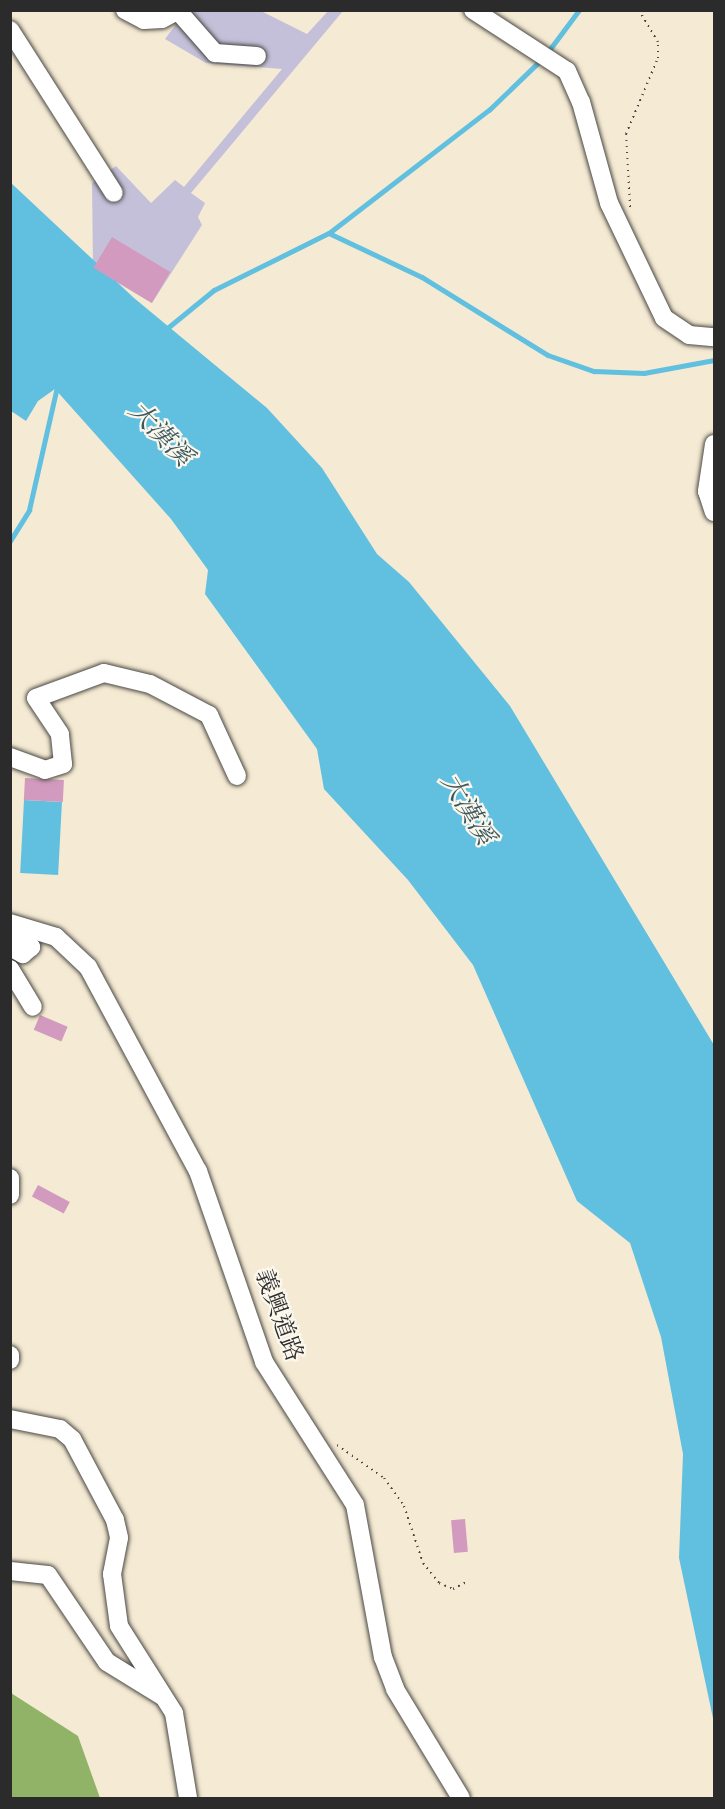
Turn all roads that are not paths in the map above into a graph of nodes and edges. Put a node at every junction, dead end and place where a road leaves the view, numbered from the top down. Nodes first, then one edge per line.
1 (125, 10) edge
2 (473, 10) edge
3 (179, 11) edge
4 (10, 30) edge
5 (257, 56) dead end
6 (114, 193) dead end
7 (714, 337) edge
8 (714, 444) edge
9 (714, 512) edge
10 (10, 757) edge
11 (237, 776) dead end
12 (10, 923) edge
13 (10, 934) edge
14 (10, 947) edge
15 (10, 969) edge
16 (33, 1007) dead end
17 (10, 1179) edge
18 (10, 1195) edge
19 (10, 1419) edge
20 (10, 1571) edge
21 (164, 1697) junction
22 (188, 1798) edge
23 (461, 1798) edge

1 - 3 street
2 - 7 street
3 - 5 street
4 - 6 street
8 - 9 street
10 - 11 street
12 - 23 street, 義興道路
13 - 14 street
15 - 16 street
17 - 18 street
19 - 21 street
20 - 21 street
21 - 22 street

